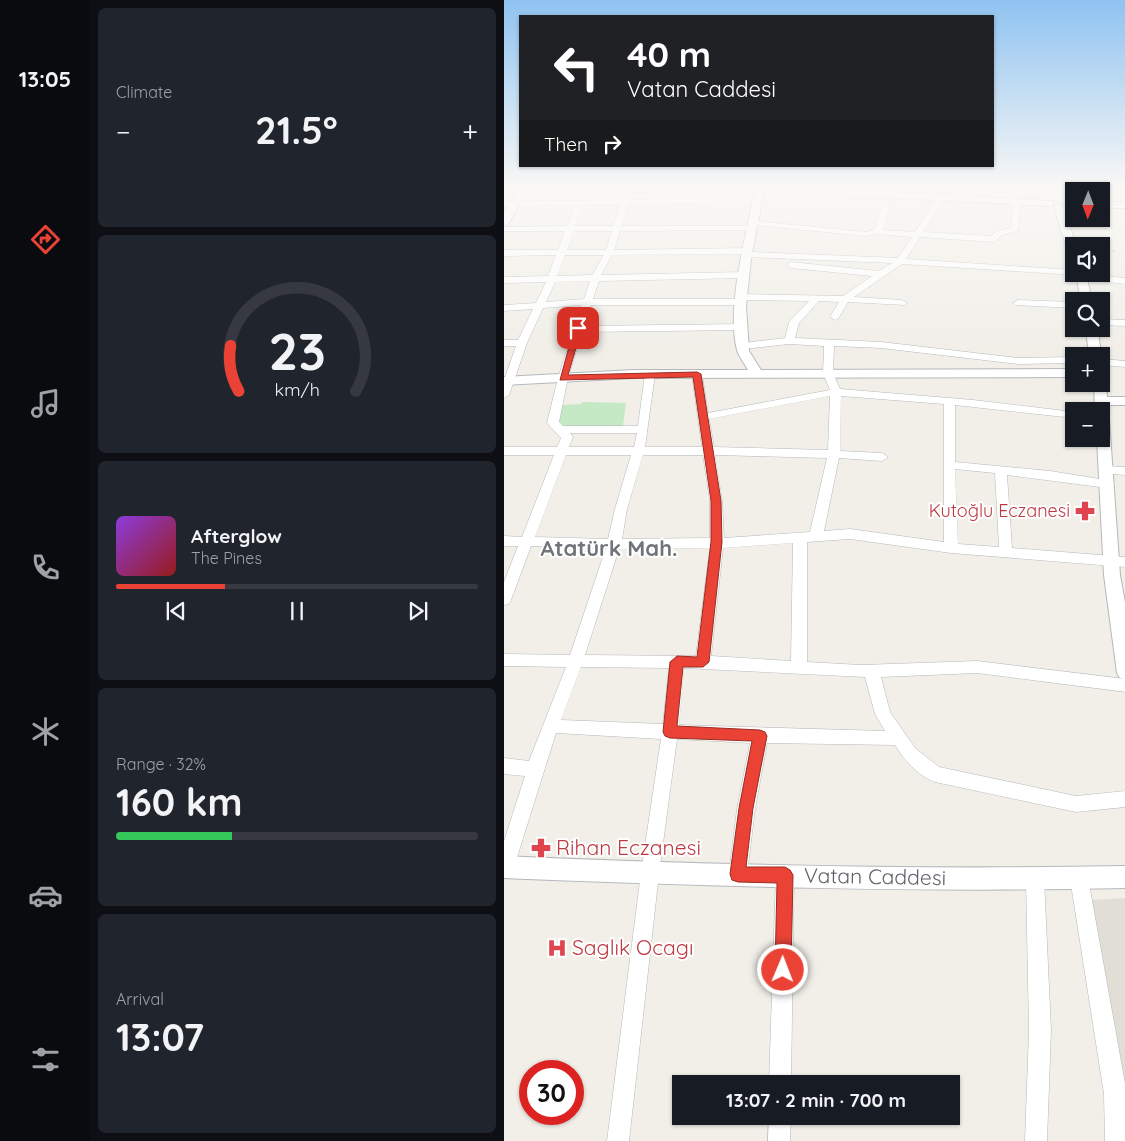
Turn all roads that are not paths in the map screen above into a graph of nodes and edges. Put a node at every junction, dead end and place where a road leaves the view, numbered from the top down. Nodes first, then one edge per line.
1 (567, 240) edge
2 (613, 240) edge
3 (750, 240) edge
4 (915, 240) edge
5 (747, 252) junction
6 (504, 253) edge
7 (562, 253) junction
8 (609, 253) junction
9 (900, 261) junction
10 (791, 265) dead end
11 (1065, 273) edge
12 (880, 274) junction
13 (744, 275) junction
14 (596, 277) junction
15 (552, 278) junction
16 (1110, 279) edge
17 (504, 280) edge
18 (1125, 281) edge
19 (741, 299) junction
20 (816, 299) junction
21 (845, 299) junction
22 (588, 302) junction
23 (902, 303) dead end
24 (1018, 303) dead end
25 (1065, 305) edge
26 (537, 306) junction
27 (504, 308) edge
28 (835, 317) dead end
29 (1110, 323) edge
30 (1125, 324) edge
31 (742, 327) junction
32 (578, 328) junction
33 (789, 341) junction
34 (504, 343) edge
35 (522, 343) junction
36 (828, 343) junction
37 (743, 349) junction
38 (1065, 362) edge
39 (1110, 363) edge
40 (1125, 364) edge
41 (1040, 367) junction
42 (1065, 371) edge
43 (828, 373) junction
44 (650, 374) junction
45 (697, 374) junction
46 (730, 374) junction
47 (757, 374) junction
48 (563, 378) junction
49 (507, 381) edge
50 (836, 392) junction
51 (1101, 392) edge
52 (504, 395) edge
53 (1102, 401) joint
54 (1125, 401) edge
55 (950, 402) junction
56 (1065, 413) edge
57 (703, 417) junction
58 (643, 429) junction
59 (560, 430) junction
60 (1104, 447) edge
61 (708, 450) junction
62 (504, 451) edge
63 (562, 451) junction
64 (638, 451) junction
65 (834, 454) junction
66 (882, 457) dead end
67 (949, 465) junction
68 (1001, 470) junction
69 (1125, 471) edge
70 (1107, 477) junction
71 (816, 536) junction
72 (800, 538) junction
73 (504, 541) edge
74 (528, 542) junction
75 (717, 542) junction
76 (614, 544) junction
77 (951, 548) junction
78 (1006, 552) junction
79 (1118, 561) edge
80 (504, 600) edge
81 (504, 660) edge
82 (576, 660) junction
83 (677, 662) junction
84 (703, 662) junction
85 (798, 666) junction
86 (1125, 669) edge
87 (871, 670) junction
88 (1125, 686) edge
89 (550, 726) junction
90 (670, 732) junction
91 (760, 736) junction
92 (899, 738) junction
93 (504, 766) edge
94 (535, 769) junction
95 (1125, 800) edge
96 (504, 867) edge
97 (650, 873) junction
98 (738, 874) junction
99 (785, 875) junction
100 (1125, 877) edge
101 (1079, 878) junction
102 (1035, 880) junction
103 (780, 1075) edge
104 (1120, 1094) edge
105 (780, 1125) edge
106 (618, 1141) edge
107 (779, 1141) edge
108 (1036, 1141) edge
109 (1116, 1141) edge

1 - 7 street
2 - 8 street
3 - 5 street
4 - 9 street
5 - 8 street
5 - 9 street
5 - 13 street
6 - 7 street
7 - 8 street
7 - 15 street
8 - 14 street
9 - 11 street
9 - 12 street
10 - 12 street
12 - 21 street
13 - 14 street
13 - 19 street
14 - 15 street
14 - 22 street
15 - 17 street
15 - 26 street
16 - 18 street
19 - 20 street
19 - 22 street
19 - 31 street
20 - 21 street
20 - 33 street
21 - 23 street
21 - 28 street
22 - 26 street
22 - 32 street
24 - 25 street
26 - 27 street
26 - 35 street
29 - 30 street
31 - 32 street
31 - 37 street
32 - 48 street
33 - 36 street
33 - 37 street
34 - 35 street
35 - 49 street
36 - 41 street
36 - 43 street
37 - 46 street
37 - 47 street
38 - 41 street
39 - 40 street
41 - 42 street
41 - 43 street
43 - 47 street
43 - 50 street
44 - 45 street
44 - 48 street
44 - 58 street
45 - 46 street
45 - 57 street
46 - 47 street
48 - 49 street
48 - 59 street
49 - 52 street
50 - 55 street
50 - 57 street
50 - 65 street
51 - 53 street
53 - 54 street
55 - 56 street
55 - 67 street
57 - 61 street
58 - 59 street
58 - 64 street
59 - 63 street
60 - 70 street
61 - 64 street
61 - 65 street
61 - 75 street
62 - 63 street
63 - 64 street
63 - 74 street
64 - 76 street
65 - 66 street
65 - 71 street
67 - 68 street
67 - 77 street
68 - 70 street
68 - 78 street
69 - 70 street
70 - 79 street
71 - 72 street
71 - 77 street
72 - 75 street
72 - 85 street
73 - 74 street
74 - 76 street
74 - 80 street
75 - 76 street
75 - 84 street
76 - 82 street
77 - 78 street
78 - 79 street
79 - 86 street
81 - 82 street
82 - 83 street
82 - 89 street
83 - 84 street
83 - 90 street
84 - 85 street
85 - 87 street
87 - 88 street
87 - 92 street
89 - 90 street
89 - 94 street
90 - 91 street
90 - 97 street
91 - 92 street
91 - 98 street
92 - 95 street
93 - 94 street
94 - 96 street
96 - 97 street, Vatan Caddesi
97 - 98 street, Vatan Caddesi
97 - 106 street
98 - 99 street, Vatan Caddesi
99 - 102 street, Vatan Caddesi
99 - 103 street
100 - 101 street, Vatan Caddesi
101 - 102 street, Vatan Caddesi
101 - 104 street
102 - 108 street
104 - 109 street
105 - 107 street

